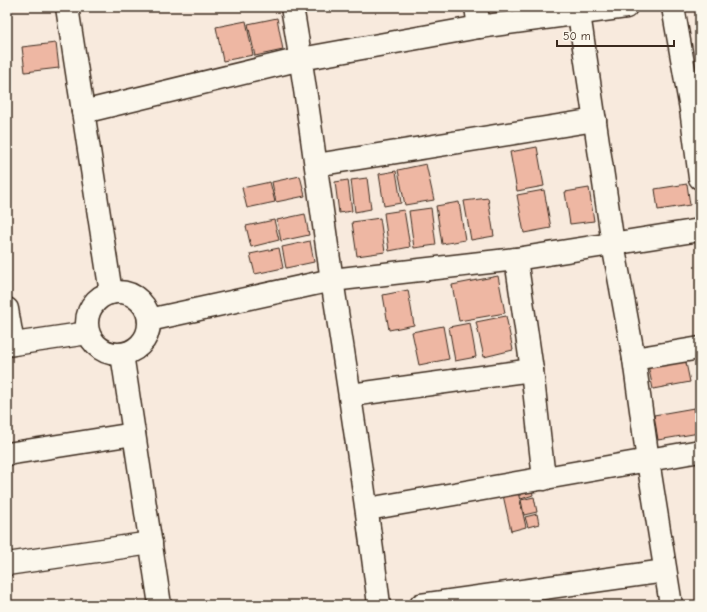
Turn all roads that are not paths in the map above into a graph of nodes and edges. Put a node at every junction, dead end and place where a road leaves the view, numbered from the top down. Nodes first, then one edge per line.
1 (67, 7) edge
2 (292, 7) edge
3 (626, 7) edge
4 (673, 7) edge
5 (579, 10) edge
6 (478, 17) edge
7 (301, 59) junction
8 (695, 108) edge
9 (83, 112) junction
10 (595, 120) junction
11 (316, 165) junction
12 (700, 178) edge
13 (700, 230) edge
14 (614, 244) junction
15 (516, 259) junction
16 (332, 280) junction
17 (111, 293) junction
18 (7, 309) edge
19 (148, 320) junction
20 (88, 333) junction
21 (10, 345) edge
22 (700, 348) edge
23 (122, 354) junction
24 (634, 359) junction
25 (532, 370) junction
26 (351, 395) junction
27 (134, 434) junction
28 (700, 450) edge
29 (7, 454) edge
30 (648, 460) junction
31 (544, 479) junction
32 (368, 509) junction
33 (151, 544) junction
34 (7, 564) edge
35 (665, 570) junction
36 (160, 605) edge
37 (379, 605) edge
38 (421, 605) edge
39 (671, 605) edge

1 - 9 street
2 - 7 street
3 - 5 street
4 - 8 street
5 - 6 street
5 - 10 street
6 - 7 street
7 - 9 street
7 - 11 street
8 - 12 street
9 - 17 street
10 - 11 street
10 - 14 street
11 - 16 street
13 - 14 street
14 - 15 street
14 - 24 street
15 - 16 street
15 - 25 street
16 - 19 street
16 - 26 street
17 - 19 street
17 - 20 street
18 - 21 street
19 - 23 street
20 - 21 street
20 - 23 street
22 - 24 street
23 - 27 street
24 - 30 street
25 - 26 street
25 - 31 street
26 - 32 street
27 - 29 street
27 - 33 street
28 - 30 street
30 - 31 street
30 - 35 street
31 - 32 street
32 - 37 street
33 - 34 street
33 - 36 street
35 - 38 street
35 - 39 street

